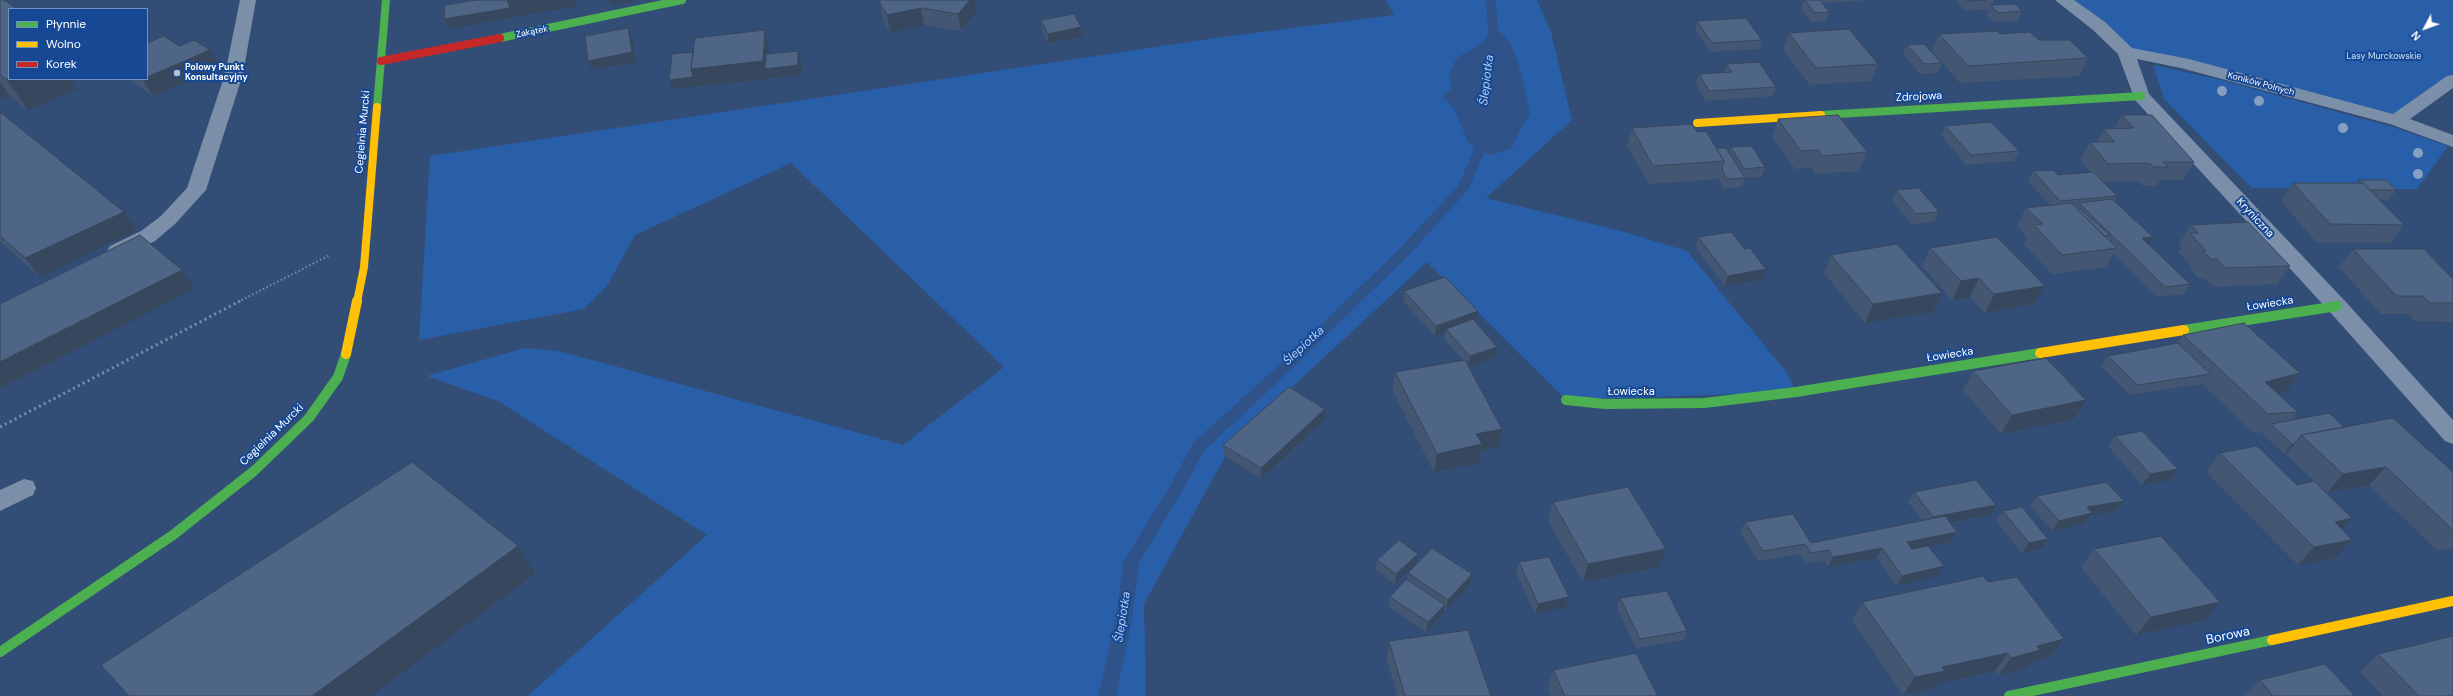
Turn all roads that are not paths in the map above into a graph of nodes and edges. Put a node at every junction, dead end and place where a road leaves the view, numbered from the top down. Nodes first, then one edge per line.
1 (248, 0) edge
2 (386, 0) edge
3 (682, 0) edge
4 (2063, 0) edge
5 (2126, 52) junction
6 (381, 61) junction
7 (2453, 80) edge
8 (2141, 96) junction
9 (2396, 120) junction
10 (1697, 123) dead end
11 (2453, 140) edge
12 (99, 260) edge
13 (2337, 306) junction
14 (1566, 400) dead end
15 (2453, 435) edge
16 (24, 488) dead end
17 (0, 501) edge
18 (2453, 600) edge
19 (0, 652) edge
20 (2009, 696) edge

1 - 12 street
2 - 6 street, Cegielnia Murcki
3 - 6 street, Zakątek
4 - 5 street, Kryniczna
5 - 8 street, Kryniczna
5 - 9 street, Koników Polnych
6 - 19 street, Cegielnia Murcki
7 - 9 street
8 - 10 street, Zdrojowa
8 - 13 street, Kryniczna
9 - 11 street, Koników Polnych
13 - 14 street, Łowiecka
13 - 15 street, Kryniczna
16 - 17 street
18 - 20 street, Borowa

